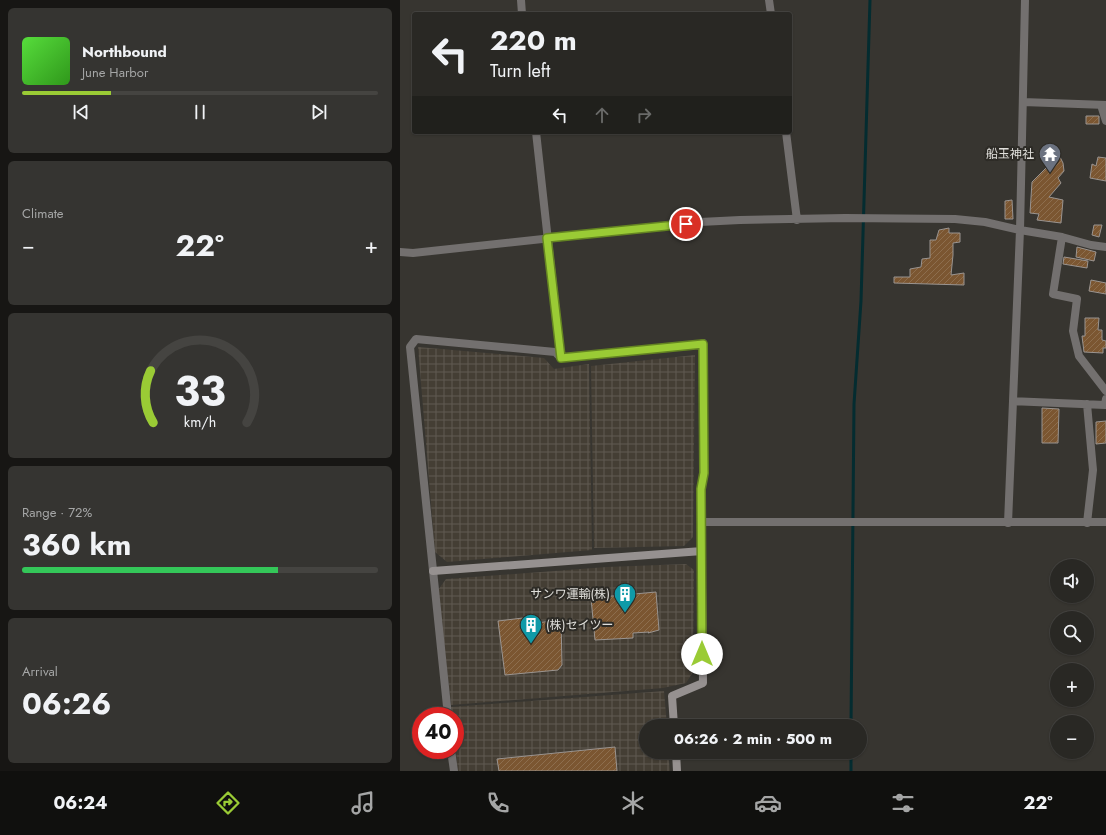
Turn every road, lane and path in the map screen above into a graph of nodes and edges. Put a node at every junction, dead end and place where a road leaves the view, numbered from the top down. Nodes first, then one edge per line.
1 (521, 0) edge
2 (769, 0) edge
3 (1025, 0) edge
4 (522, 12) edge
5 (771, 12) edge
6 (1023, 102) junction
7 (1104, 105) edge
8 (1106, 121) edge
9 (536, 134) edge
10 (786, 134) edge
11 (797, 220) junction
12 (1020, 230) junction
13 (1062, 237) junction
14 (547, 238) junction
15 (1106, 247) edge
16 (400, 252) edge
17 (561, 358) junction
18 (1106, 391) edge
19 (1013, 401) junction
20 (1106, 402) edge
21 (1087, 404) junction
22 (702, 522) junction
23 (1106, 522) edge
24 (1008, 523) junction
25 (1087, 523) junction
26 (702, 551) junction
27 (432, 571) junction
28 (447, 707) edge
29 (674, 719) edge
30 (452, 759) edge
31 (676, 759) edge
32 (454, 771) edge
33 (677, 771) edge

1 - 4 street
2 - 5 street
3 - 6 street
6 - 7 street
6 - 12 street
7 - 8 street
9 - 14 street
10 - 11 street
11 - 12 street
11 - 14 street
12 - 13 street
12 - 19 street
13 - 15 street
13 - 18 street
14 - 16 street
14 - 17 street
17 - 22 street
17 - 27 street
19 - 21 street
19 - 24 street
20 - 21 street
21 - 25 street
22 - 24 street
22 - 26 street
23 - 25 street
24 - 25 street
26 - 27 street
26 - 29 street
27 - 28 street
30 - 32 street
31 - 33 street

